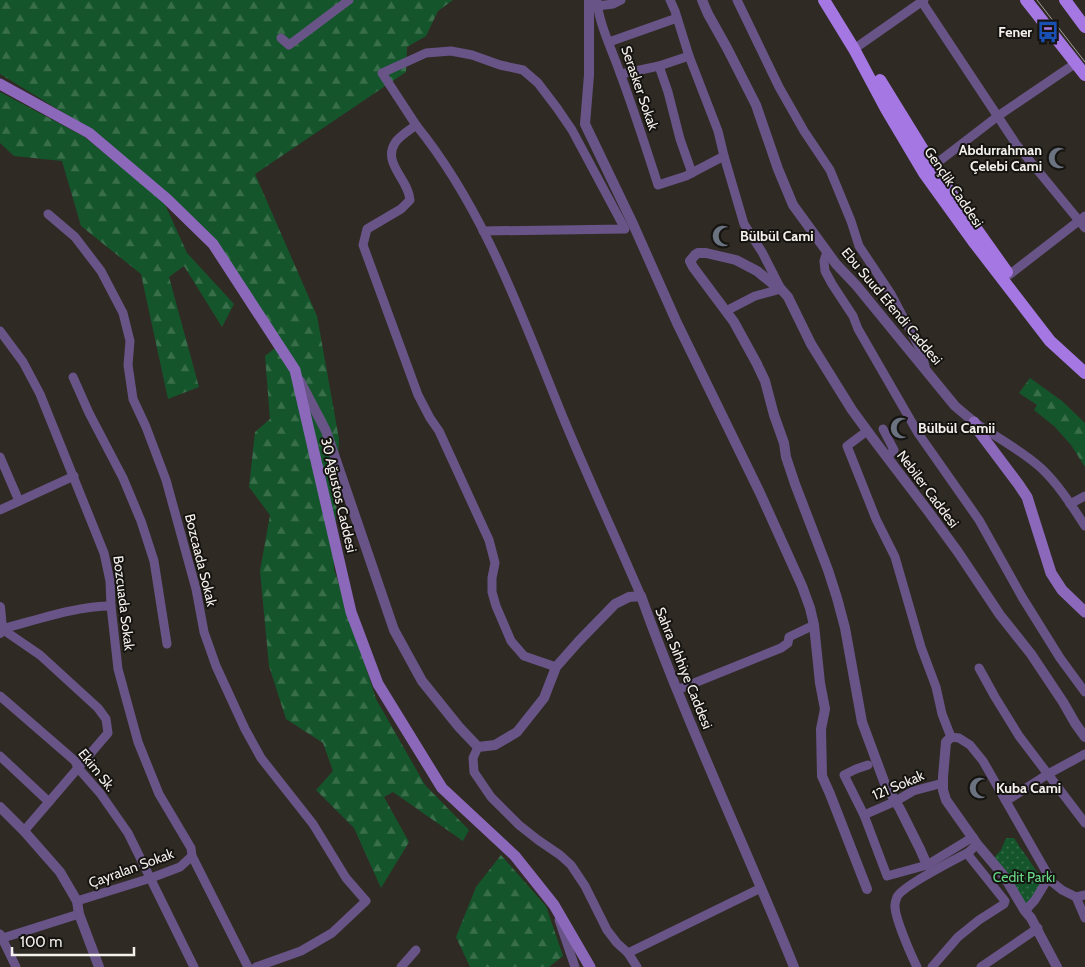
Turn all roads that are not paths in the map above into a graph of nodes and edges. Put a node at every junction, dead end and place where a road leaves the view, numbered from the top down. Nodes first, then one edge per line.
1 (349, 0) edge
2 (621, 0) edge
3 (670, 0) edge
4 (702, 0) edge
5 (738, 0) edge
6 (824, 0) edge
7 (832, 0) edge
8 (1026, 0) edge
9 (1065, 0) edge
10 (923, 1) edge
11 (594, 2) edge
12 (677, 18) junction
13 (1085, 27) edge
14 (280, 38) dead end
15 (609, 42) junction
16 (857, 47) junction
17 (689, 56) junction
18 (1076, 63) junction
19 (659, 66) junction
20 (621, 74) junction
21 (1085, 75) edge
22 (0, 84) edge
23 (998, 116) junction
24 (416, 125) junction
25 (724, 156) junction
26 (933, 166) junction
27 (692, 173) junction
28 (48, 214) dead end
29 (1083, 222) edge
30 (483, 231) junction
31 (827, 252) junction
32 (1009, 275) junction
33 (781, 289) junction
34 (726, 311) junction
35 (0, 331) edge
36 (1085, 366) edge
37 (295, 370) junction
38 (926, 370) junction
39 (1085, 372) edge
40 (73, 377) dead end
41 (974, 422) junction
42 (883, 429) dead end
43 (867, 431) junction
44 (0, 457) edge
45 (887, 457) junction
46 (74, 476) junction
47 (1085, 496) edge
48 (19, 502) junction
49 (1070, 504) junction
50 (0, 510) edge
51 (1085, 526) edge
52 (641, 596) junction
53 (111, 606) junction
54 (0, 607) edge
55 (1085, 612) edge
56 (814, 625) junction
57 (1, 631) edge
58 (167, 644) dead end
59 (556, 667) junction
60 (979, 668) dead end
61 (677, 690) junction
62 (1085, 692) edge
63 (0, 696) edge
64 (1085, 737) edge
65 (951, 738) junction
66 (478, 747) junction
67 (1085, 754) edge
68 (0, 756) edge
69 (868, 765) dead end
70 (78, 768) junction
71 (1048, 774) junction
72 (943, 783) junction
73 (49, 802) junction
74 (896, 802) junction
75 (1006, 802) junction
76 (2, 811) edge
77 (864, 815) junction
78 (1085, 823) edge
79 (24, 831) junction
80 (975, 841) junction
81 (969, 852) junction
82 (192, 856) junction
83 (927, 865) junction
84 (1049, 877) junction
85 (151, 878) junction
86 (762, 888) junction
87 (867, 889) dead end
88 (1081, 896) edge
89 (77, 902) junction
90 (554, 906) junction
91 (1025, 911) junction
92 (79, 914) junction
93 (1085, 918) edge
94 (1038, 928) junction
95 (1, 937) edge
96 (416, 950) dead end
97 (628, 953) junction
98 (16, 967) edge
99 (100, 967) edge
100 (194, 967) edge
101 (248, 967) edge
102 (256, 967) edge
103 (401, 967) edge
104 (575, 967) edge
105 (590, 967) edge
106 (637, 967) edge
107 (794, 967) edge
108 (917, 967) edge
109 (932, 967) edge
110 (980, 967) edge
111 (1057, 967) edge

1 - 14 street
2 - 11 street
3 - 12 street
4 - 31 street, Ebu Suud Efendi Caddesi
5 - 38 street
6 - 16 main road, Gençlik Caddesi
7 - 16 main road, Gençlik Caddesi
8 - 18 main road
9 - 13 main road
10 - 16 street
10 - 23 street
11 - 15 street, Serasker Sokak
11 - 56 street
12 - 15 street
12 - 17 street
15 - 20 street, Serasker Sokak
16 - 26 main road, Gençlik Caddesi
16 - 39 main road, Gençlik Caddesi
17 - 19 street
17 - 25 street
18 - 21 main road
18 - 23 street
19 - 20 street
19 - 27 street
20 - 27 street, Serasker Sokak
22 - 37 main road, 30 Ağustos Caddesi
23 - 26 street
23 - 29 street
24 - 30 street
24 - 30 street
24 - 59 street
25 - 27 street
25 - 33 street
26 - 32 main road, Gençlik Caddesi
28 - 102 street, Bozcaada Sokak
29 - 32 street
30 - 52 street
31 - 38 street, Ebu Suud Efendi Caddesi
31 - 62 street
32 - 36 main road, Gençlik Caddesi
33 - 34 street
33 - 34 street, Nebiler Caddesi
33 - 43 street, Nebiler Caddesi
34 - 74 street
35 - 46 street, Bozcuada Sokak
37 - 66 street
37 - 90 main road, 30 Ağustos Caddesi
38 - 41 street, Ebu Suud Efendi Caddesi
40 - 58 street
41 - 49 street
41 - 55 main road, Ebu Suud Efendi Caddesi
42 - 45 street
43 - 45 street, Nebiler Caddesi
43 - 65 street
44 - 48 street
45 - 64 street, Nebiler Caddesi
46 - 48 street
46 - 53 street, Bozcuada Sokak
47 - 49 street
48 - 50 street
49 - 51 street
52 - 59 street, Sahra Sıhhiye Caddesi
52 - 61 street, Sahra Sıhhiye Caddesi
53 - 57 street
53 - 82 street, Bozcuada Sokak
54 - 57 street
56 - 61 street
56 - 87 street
57 - 70 street
59 - 66 street, Sahra Sıhhiye Caddesi
60 - 71 street
61 - 86 street, Sahra Sıhhiye Caddesi
63 - 70 street, Ekim Sk.
65 - 72 street
65 - 75 street
66 - 97 street
67 - 71 street
68 - 73 street
69 - 77 street
70 - 73 street
70 - 85 street, Ekim Sk.
71 - 75 street
71 - 78 street
72 - 74 street, 121 Sokak
72 - 80 street
73 - 79 street
74 - 77 street, 121 Sokak
74 - 83 street
75 - 84 street
76 - 79 street
77 - 83 street
79 - 89 street
80 - 81 street
80 - 83 street
80 - 91 street
81 - 108 street
81 - 109 street
82 - 85 street, Çayralan Sokak
82 - 101 street, Bozcuada Sokak
84 - 88 street
84 - 91 street
85 - 89 street, Çayralan Sokak
85 - 100 street, Ekim Sk.
86 - 97 street
86 - 107 street, Sahra Sıhhiye Caddesi
88 - 93 street
89 - 92 street
90 - 104 street
90 - 105 main road, 30 Ağustos Caddesi
91 - 94 street
92 - 95 street
92 - 99 street
94 - 110 street
94 - 111 street
95 - 98 street
96 - 103 street
97 - 106 street

